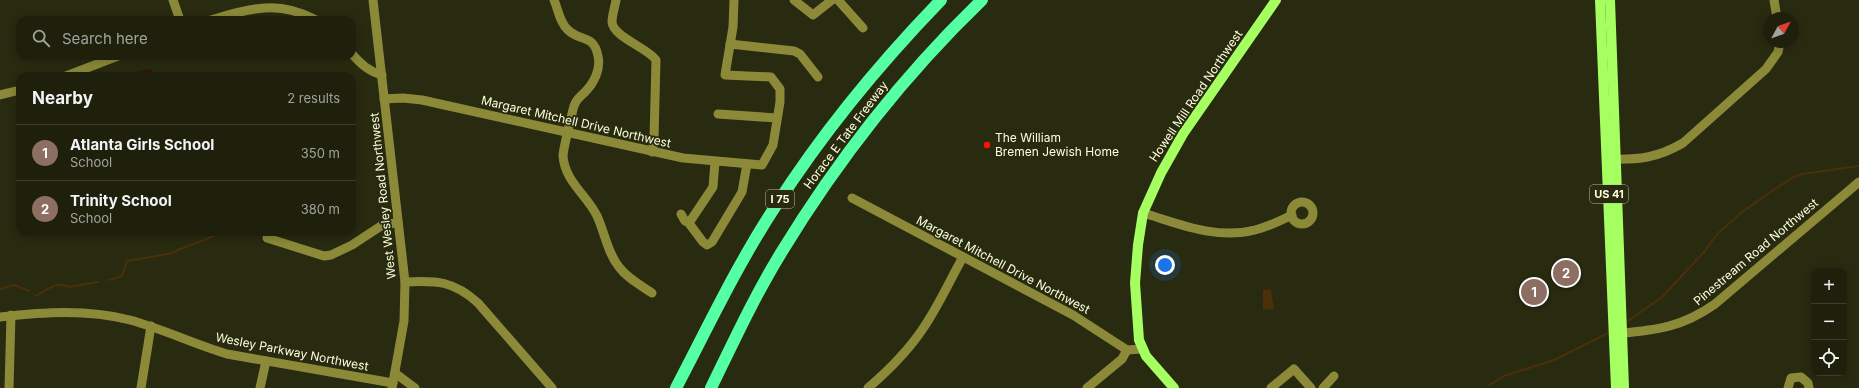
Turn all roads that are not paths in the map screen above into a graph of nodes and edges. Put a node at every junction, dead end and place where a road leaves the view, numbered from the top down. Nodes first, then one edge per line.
1 (173, 0) edge
2 (373, 0) edge
3 (554, 0) edge
4 (616, 0) edge
5 (794, 0) edge
6 (832, 0) edge
7 (838, 0) edge
8 (941, 0) edge
9 (982, 0) edge
10 (1276, 0) edge
11 (1600, 0) edge
12 (1610, 0) edge
13 (1774, 0) edge
14 (737, 1) edge
15 (1776, 12) edge
16 (179, 16) edge
17 (225, 16) edge
18 (310, 16) edge
19 (863, 28) dead end
20 (730, 44) junction
21 (1779, 48) edge
22 (356, 58) edge
23 (108, 60) edge
24 (76, 72) edge
25 (382, 75) junction
26 (818, 76) dead end
27 (16, 91) edge
28 (0, 95) edge
29 (384, 99) junction
30 (718, 114) dead end
31 (777, 118) junction
32 (569, 132) junction
33 (652, 152) junction
34 (1612, 159) junction
35 (715, 162) junction
36 (747, 164) junction
37 (1859, 182) edge
38 (852, 198) dead end
39 (1143, 213) junction
40 (681, 214) dead end
41 (1292, 215) dead end
42 (688, 222) junction
43 (398, 223) junction
44 (267, 238) dead end
45 (963, 257) junction
46 (405, 282) junction
47 (652, 293) dead end
48 (11, 315) junction
49 (0, 316) edge
50 (151, 326) junction
51 (1618, 334) junction
52 (1142, 349) junction
53 (1127, 350) junction
54 (266, 361) junction
55 (395, 373) junction
56 (1334, 376) dead end
57 (393, 386) edge
58 (9, 388) edge
59 (141, 388) edge
60 (260, 388) edge
61 (415, 388) edge
62 (552, 388) edge
63 (676, 388) edge
64 (711, 388) edge
65 (868, 388) edge
66 (1087, 388) edge
67 (1174, 388) edge
68 (1271, 388) edge
69 (1311, 388) edge
70 (1323, 388) edge
71 (1616, 388) edge
72 (1624, 388) edge
73 (1788, 388) edge
74 (1809, 388) edge

1 - 16 street
2 - 25 street, West Wesley Road Northwest
3 - 32 street
4 - 33 street
5 - 6 street
7 - 19 street
8 - 63 highway, Horace E Tate Freeway / I 75
9 - 64 highway, Horace E Tate Freeway / I 75
10 - 39 main road, Howell Mill Road Northwest
11 - 34 main road, US 41
12 - 34 main road, US 41
13 - 15 street
14 - 20 street
17 - 18 street
20 - 26 street
20 - 31 street
21 - 34 street
22 - 25 street
23 - 24 street
25 - 29 street, West Wesley Road Northwest
27 - 28 street
29 - 32 street, Margaret Mitchell Drive Northwest
29 - 43 street, West Wesley Road Northwest
30 - 31 street
31 - 36 street, Margaret Mitchell Drive Northwest
32 - 33 street, Margaret Mitchell Drive Northwest
32 - 47 street
33 - 35 street, Margaret Mitchell Drive Northwest
34 - 51 main road, US 41
35 - 36 street, Margaret Mitchell Drive Northwest
35 - 42 street
36 - 42 street
37 - 51 street, Pinestream Road Northwest
38 - 45 street, Margaret Mitchell Drive Northwest
39 - 41 street
39 - 52 main road, Howell Mill Road Northwest
40 - 42 street
43 - 44 street
43 - 46 street, West Wesley Road Northwest
45 - 53 street, Margaret Mitchell Drive Northwest
45 - 65 street
46 - 55 street, West Wesley Road Northwest
46 - 62 street
48 - 49 street, Wesley Parkway Northwest
48 - 50 street, Wesley Parkway Northwest
48 - 58 street
50 - 54 street, Wesley Parkway Northwest
50 - 59 street
51 - 71 main road, US 41
51 - 72 main road, US 41
52 - 53 street
52 - 67 main road, Howell Mill Road Northwest
53 - 66 street
54 - 57 street, Wesley Parkway Northwest
54 - 60 street
55 - 57 street, West Wesley Road Northwest
55 - 61 street
56 - 70 street
68 - 69 street
73 - 74 street

